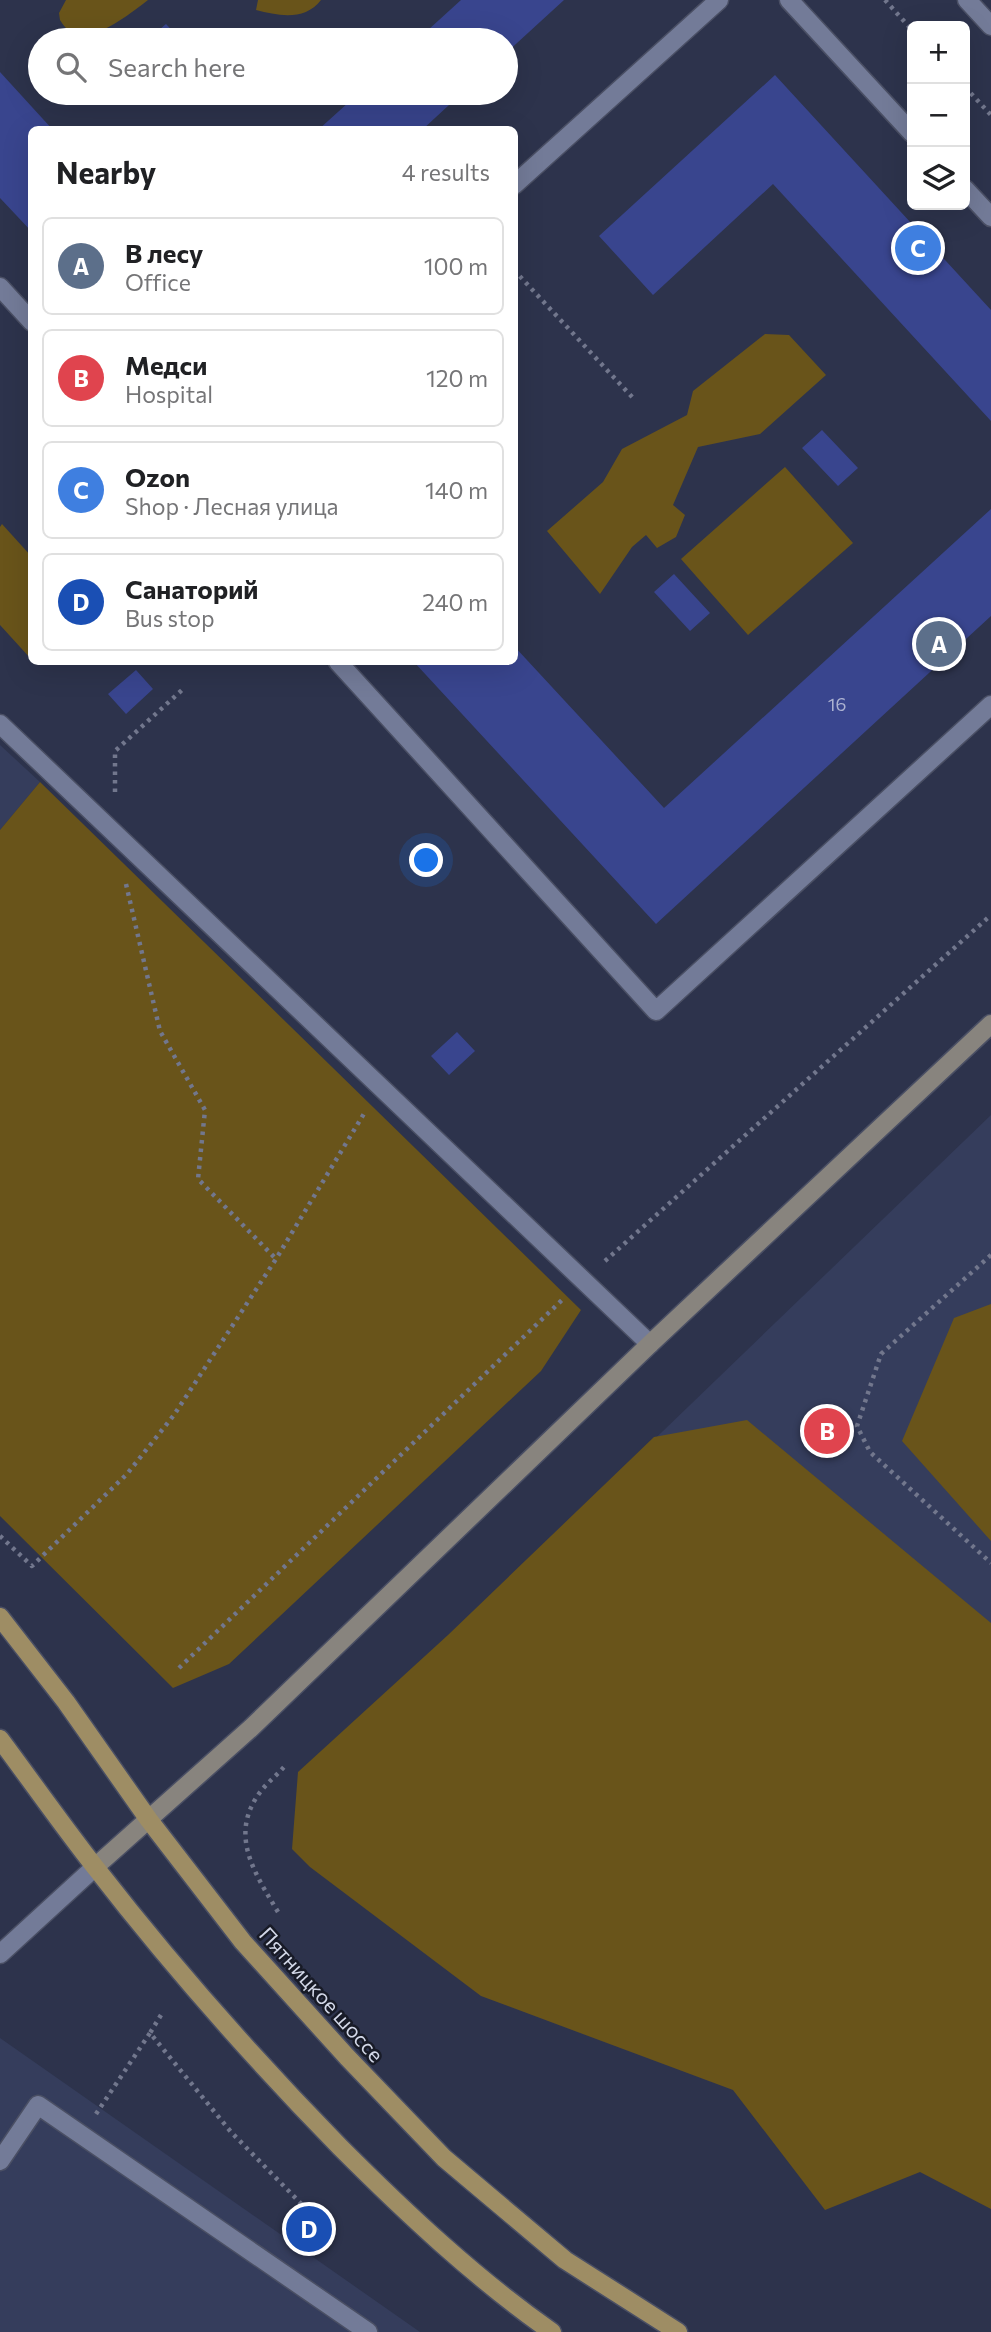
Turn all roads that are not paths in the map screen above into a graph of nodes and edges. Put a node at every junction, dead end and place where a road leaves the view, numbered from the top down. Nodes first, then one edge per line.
1 (719, 0) edge
2 (789, 0) edge
3 (967, 0) edge
4 (991, 26) edge
5 (907, 127) edge
6 (518, 181) edge
7 (970, 195) edge
8 (991, 218) edge
9 (0, 287) edge
10 (28, 318) edge
11 (341, 665) edge
12 (991, 705) edge
13 (0, 724) edge
14 (991, 1024) edge
15 (650, 1345) junction
16 (0, 1617) edge
17 (0, 1739) edge
18 (149, 1820) junction
19 (95, 1867) junction
20 (0, 1954) edge
21 (0, 2161) edge
22 (368, 2332) edge
23 (552, 2332) edge
24 (678, 2332) edge

1 - 6 street
2 - 5 street
3 - 4 street
7 - 8 street
9 - 10 street
11 - 12 street
13 - 15 street
14 - 15 street
15 - 18 street
16 - 18 main road, Пятницкое шоссе
17 - 19 main road
18 - 19 street
18 - 24 main road, Пятницкое шоссе
19 - 20 street
19 - 23 main road
21 - 22 street

